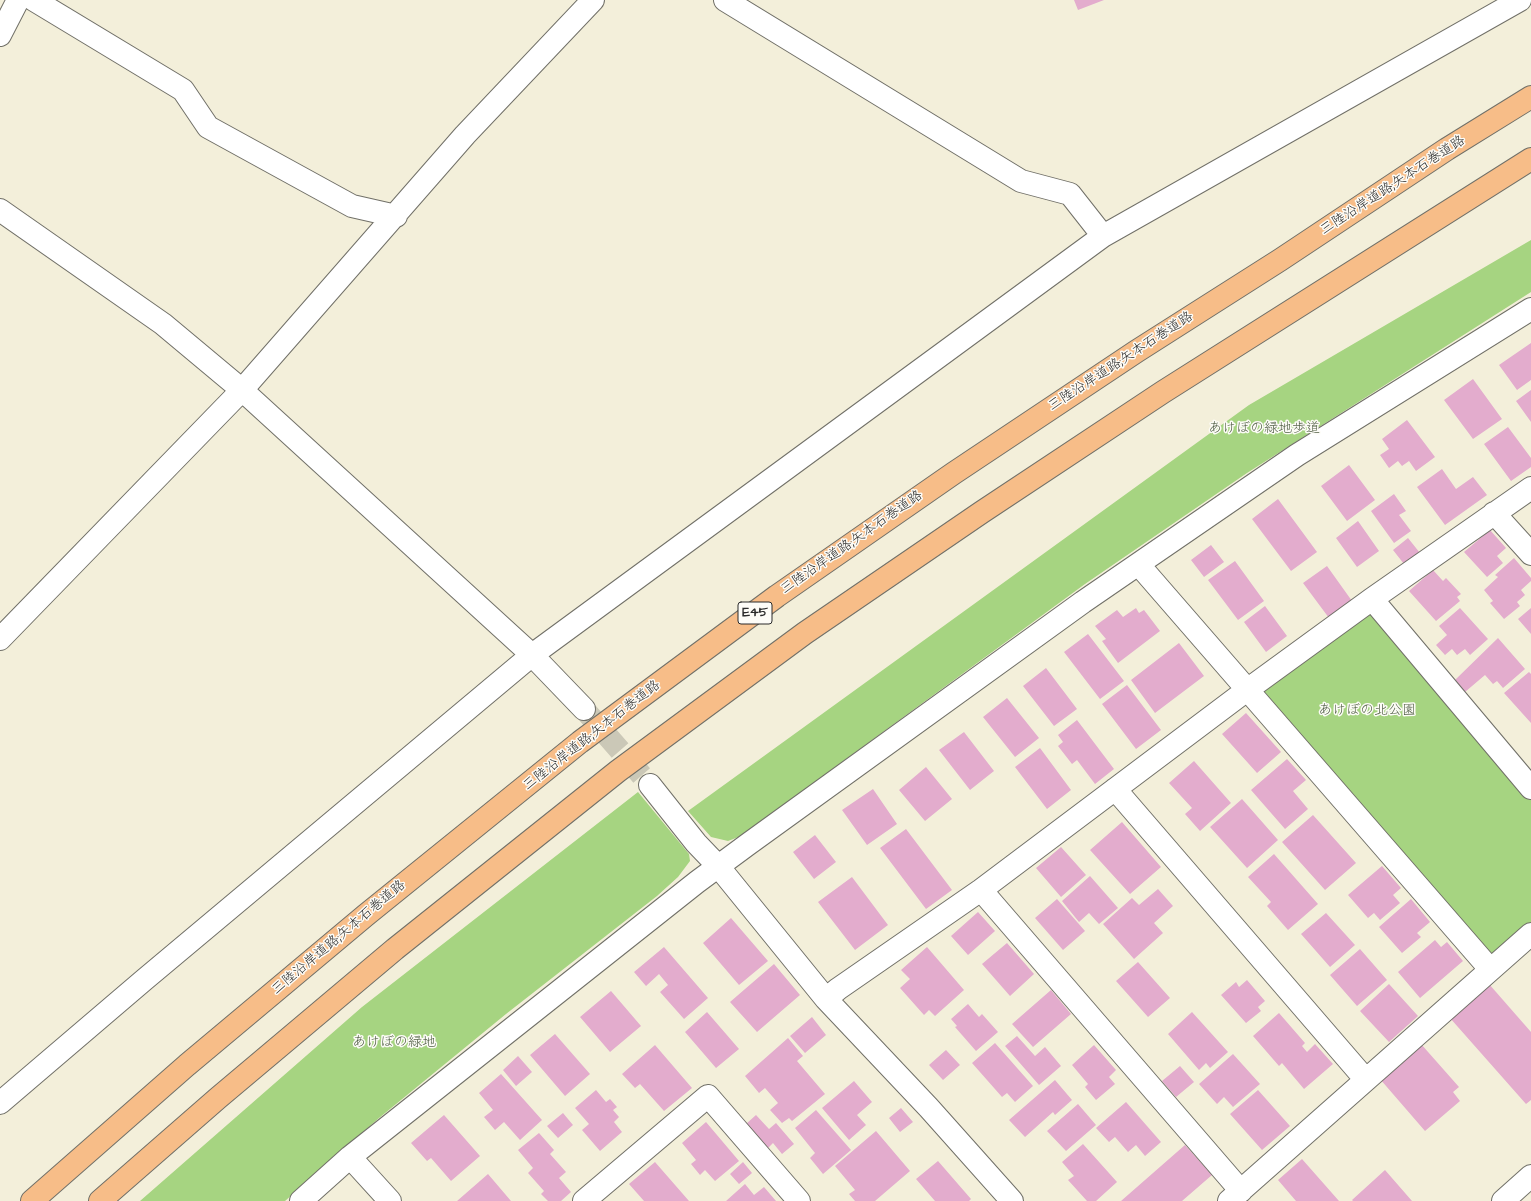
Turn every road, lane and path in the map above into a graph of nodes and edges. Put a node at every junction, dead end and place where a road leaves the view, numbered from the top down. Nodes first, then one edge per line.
1 (18, 0) edge
2 (34, 0) edge
3 (593, 0) edge
4 (725, 0) edge
5 (1520, 0) edge
6 (0, 35) edge
7 (1531, 97) edge
8 (1531, 159) edge
9 (0, 210) edge
10 (396, 216) junction
11 (1103, 236) junction
12 (1528, 316) edge
13 (242, 390) junction
14 (1531, 488) edge
15 (1494, 513) junction
16 (1531, 554) edge
17 (1139, 565) junction
18 (1372, 599) junction
19 (0, 639) edge
20 (532, 655) junction
21 (1247, 690) junction
22 (584, 709) tunnel mouth
23 (650, 785) tunnel mouth
24 (1531, 788) edge
25 (1115, 789) junction
26 (718, 866) junction
27 (981, 890) junction
28 (1531, 934) edge
29 (1490, 969) junction
30 (826, 999) junction
31 (1366, 1080) junction
32 (0, 1103) edge
33 (350, 1157) junction
34 (1531, 1176) edge
35 (1235, 1196) edge
36 (589, 1199) edge
37 (32, 1201) edge
38 (100, 1201) edge
39 (301, 1201) edge
40 (390, 1201) edge
41 (799, 1201) edge
42 (1012, 1201) edge
43 (1503, 1201) edge

1 - 6 street
2 - 10 street
3 - 10 street
4 - 11 street
5 - 11 street
7 - 37 highway, 三陸沿岸道路;矢本石巻道路 / E45
8 - 38 highway
9 - 13 street
10 - 13 street
11 - 20 street
12 - 17 street
13 - 19 street
13 - 20 street
14 - 15 street
15 - 16 street
15 - 18 street
17 - 21 street
17 - 26 street
18 - 21 street
18 - 24 street
20 - 22 street
20 - 32 street
21 - 25 street
21 - 29 street
23 - 26 street
25 - 27 street
25 - 31 street
26 - 30 street
26 - 33 street
27 - 30 street
27 - 35 street
28 - 29 street
29 - 31 street
30 - 42 street
31 - 35 street
33 - 39 street
33 - 40 street
34 - 43 street
36 - 41 street

